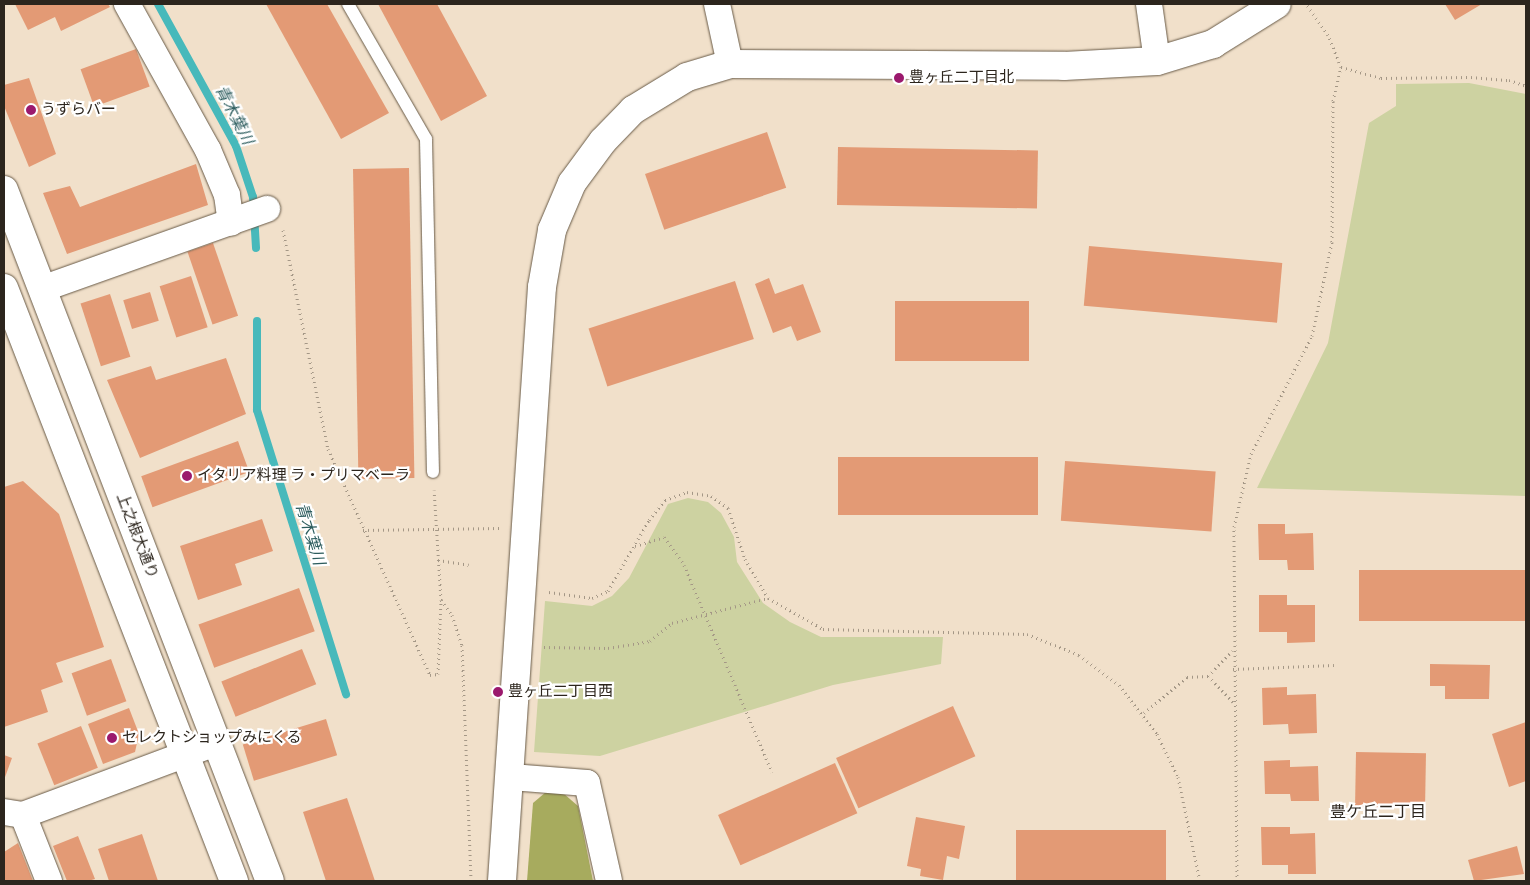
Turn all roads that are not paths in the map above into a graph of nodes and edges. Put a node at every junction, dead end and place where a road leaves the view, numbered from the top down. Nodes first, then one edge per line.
1 (127, 4) edge
2 (348, 4) edge
3 (717, 4) edge
4 (1149, 4) edge
5 (1276, 4) edge
6 (1157, 61) junction
7 (730, 64) junction
8 (4, 190) edge
9 (275, 217) road end
10 (236, 221) junction
11 (42, 289) junction
12 (5, 294) edge
13 (433, 472) road end
14 (216, 743) junction
15 (185, 754) junction
16 (511, 778) junction
17 (14, 813) edge
18 (49, 881) edge
19 (234, 881) edge
20 (270, 881) edge
21 (502, 881) edge
22 (609, 881) edge

1 - 10 street
2 - 13 lane
3 - 7 street
4 - 6 street
5 - 6 street
6 - 7 street
7 - 16 street
8 - 11 street, 上之根大通り
9 - 10 street
10 - 11 street
11 - 14 street, 上之根大通り
12 - 15 street
14 - 15 street
14 - 20 street, 上之根大通り
15 - 17 street
15 - 19 street
16 - 21 street
16 - 22 street
17 - 18 street

